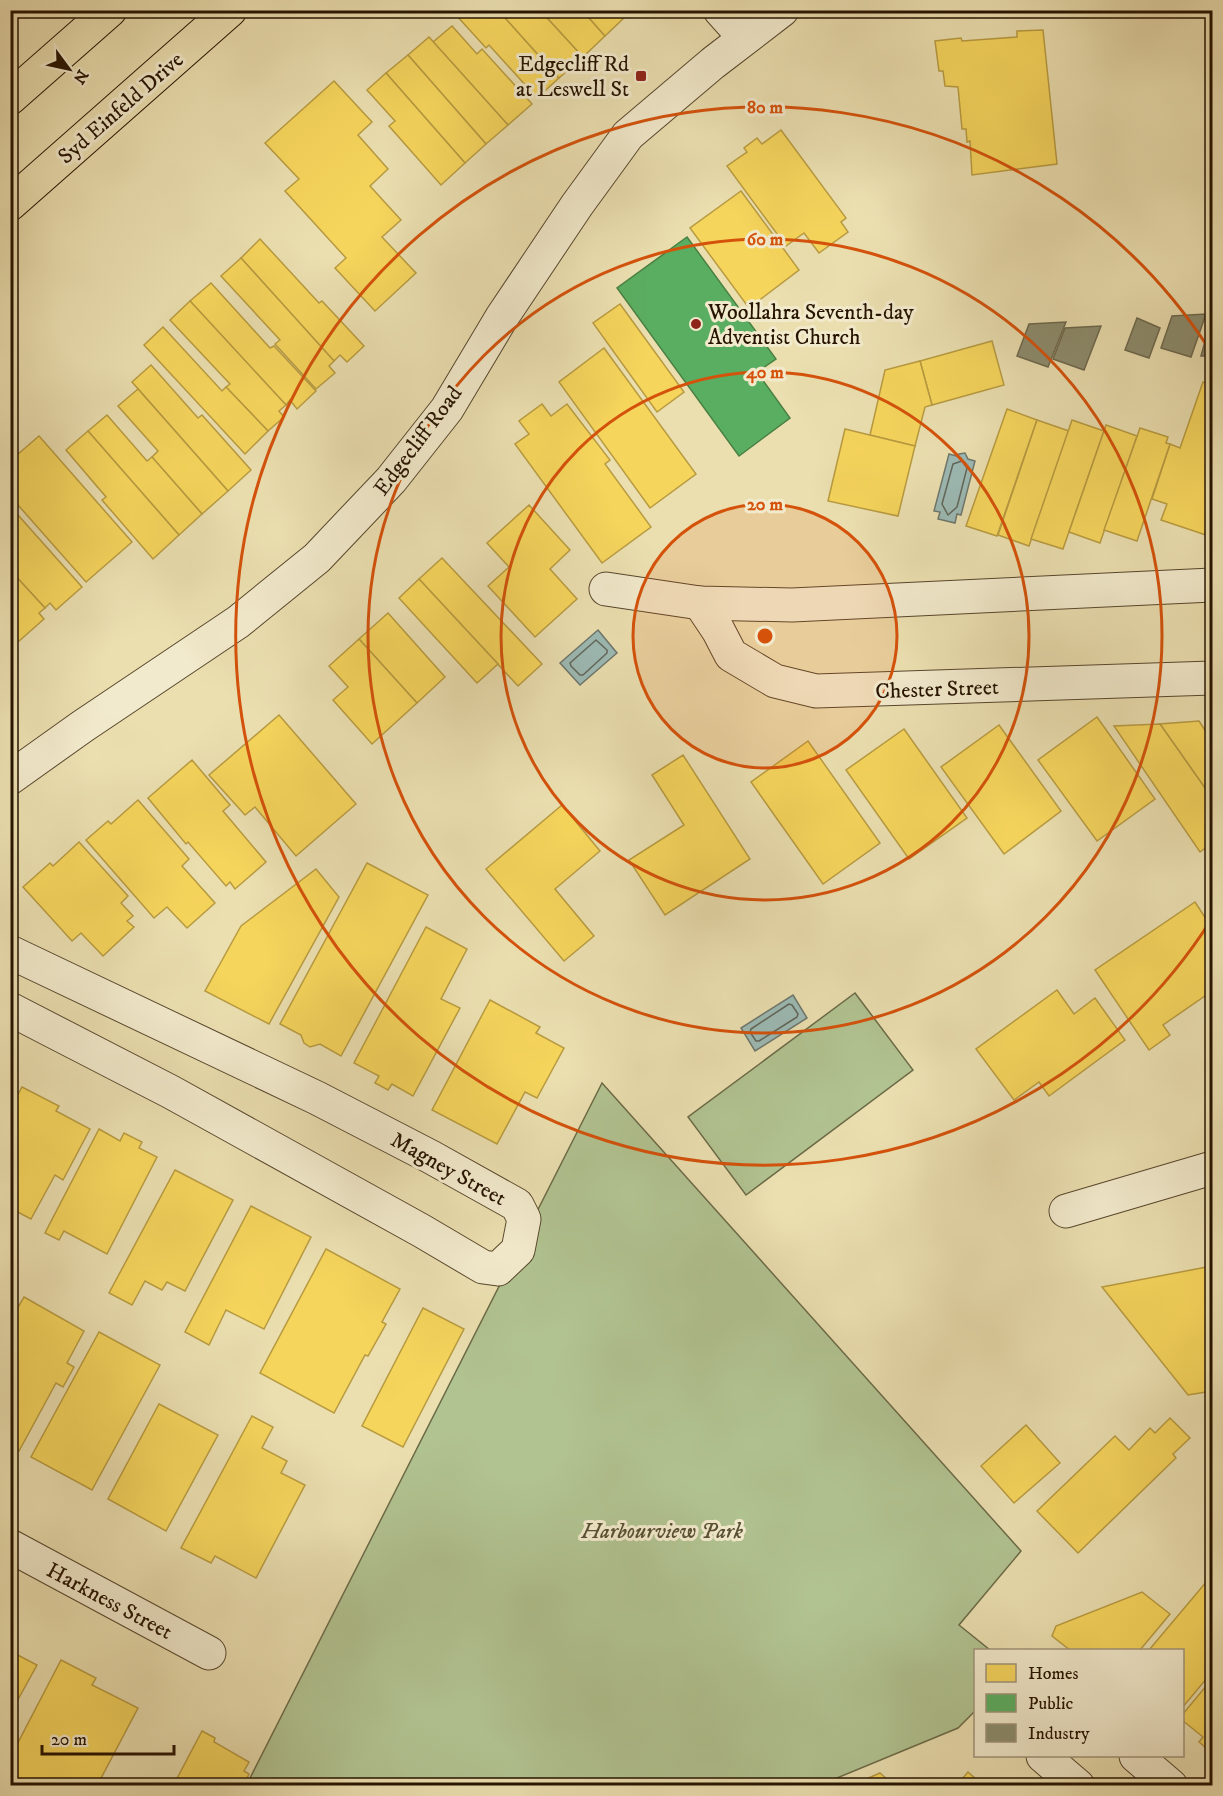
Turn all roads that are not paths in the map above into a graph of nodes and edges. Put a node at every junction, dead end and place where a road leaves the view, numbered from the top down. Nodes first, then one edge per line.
1 (110, 10) edge
2 (230, 10) edge
3 (720, 10) edge
4 (782, 10) edge
5 (745, 38) junction
6 (10, 98) edge
7 (10, 204) edge
8 (1212, 585) edge
9 (606, 589) dead end
10 (700, 603) junction
11 (1212, 678) edge
12 (10, 778) edge
13 (10, 952) edge
14 (10, 1009) edge
15 (1212, 1168) edge
16 (1066, 1211) dead end
17 (10, 1546) edge
18 (209, 1653) dead end
19 (1045, 1757) edge
20 (1138, 1757) edge
21 (1078, 1785) edge
22 (1171, 1785) edge

1 - 6 main road
2 - 7 main road, Syd Einfeld Drive
3 - 5 street
4 - 5 street, Edgecliff Road
5 - 12 street, Edgecliff Road
8 - 10 street
9 - 10 street
10 - 11 street, Chester Street
13 - 14 street, Magney Street
15 - 16 street
17 - 18 street, Harkness Street
19 - 21 street
20 - 22 street

